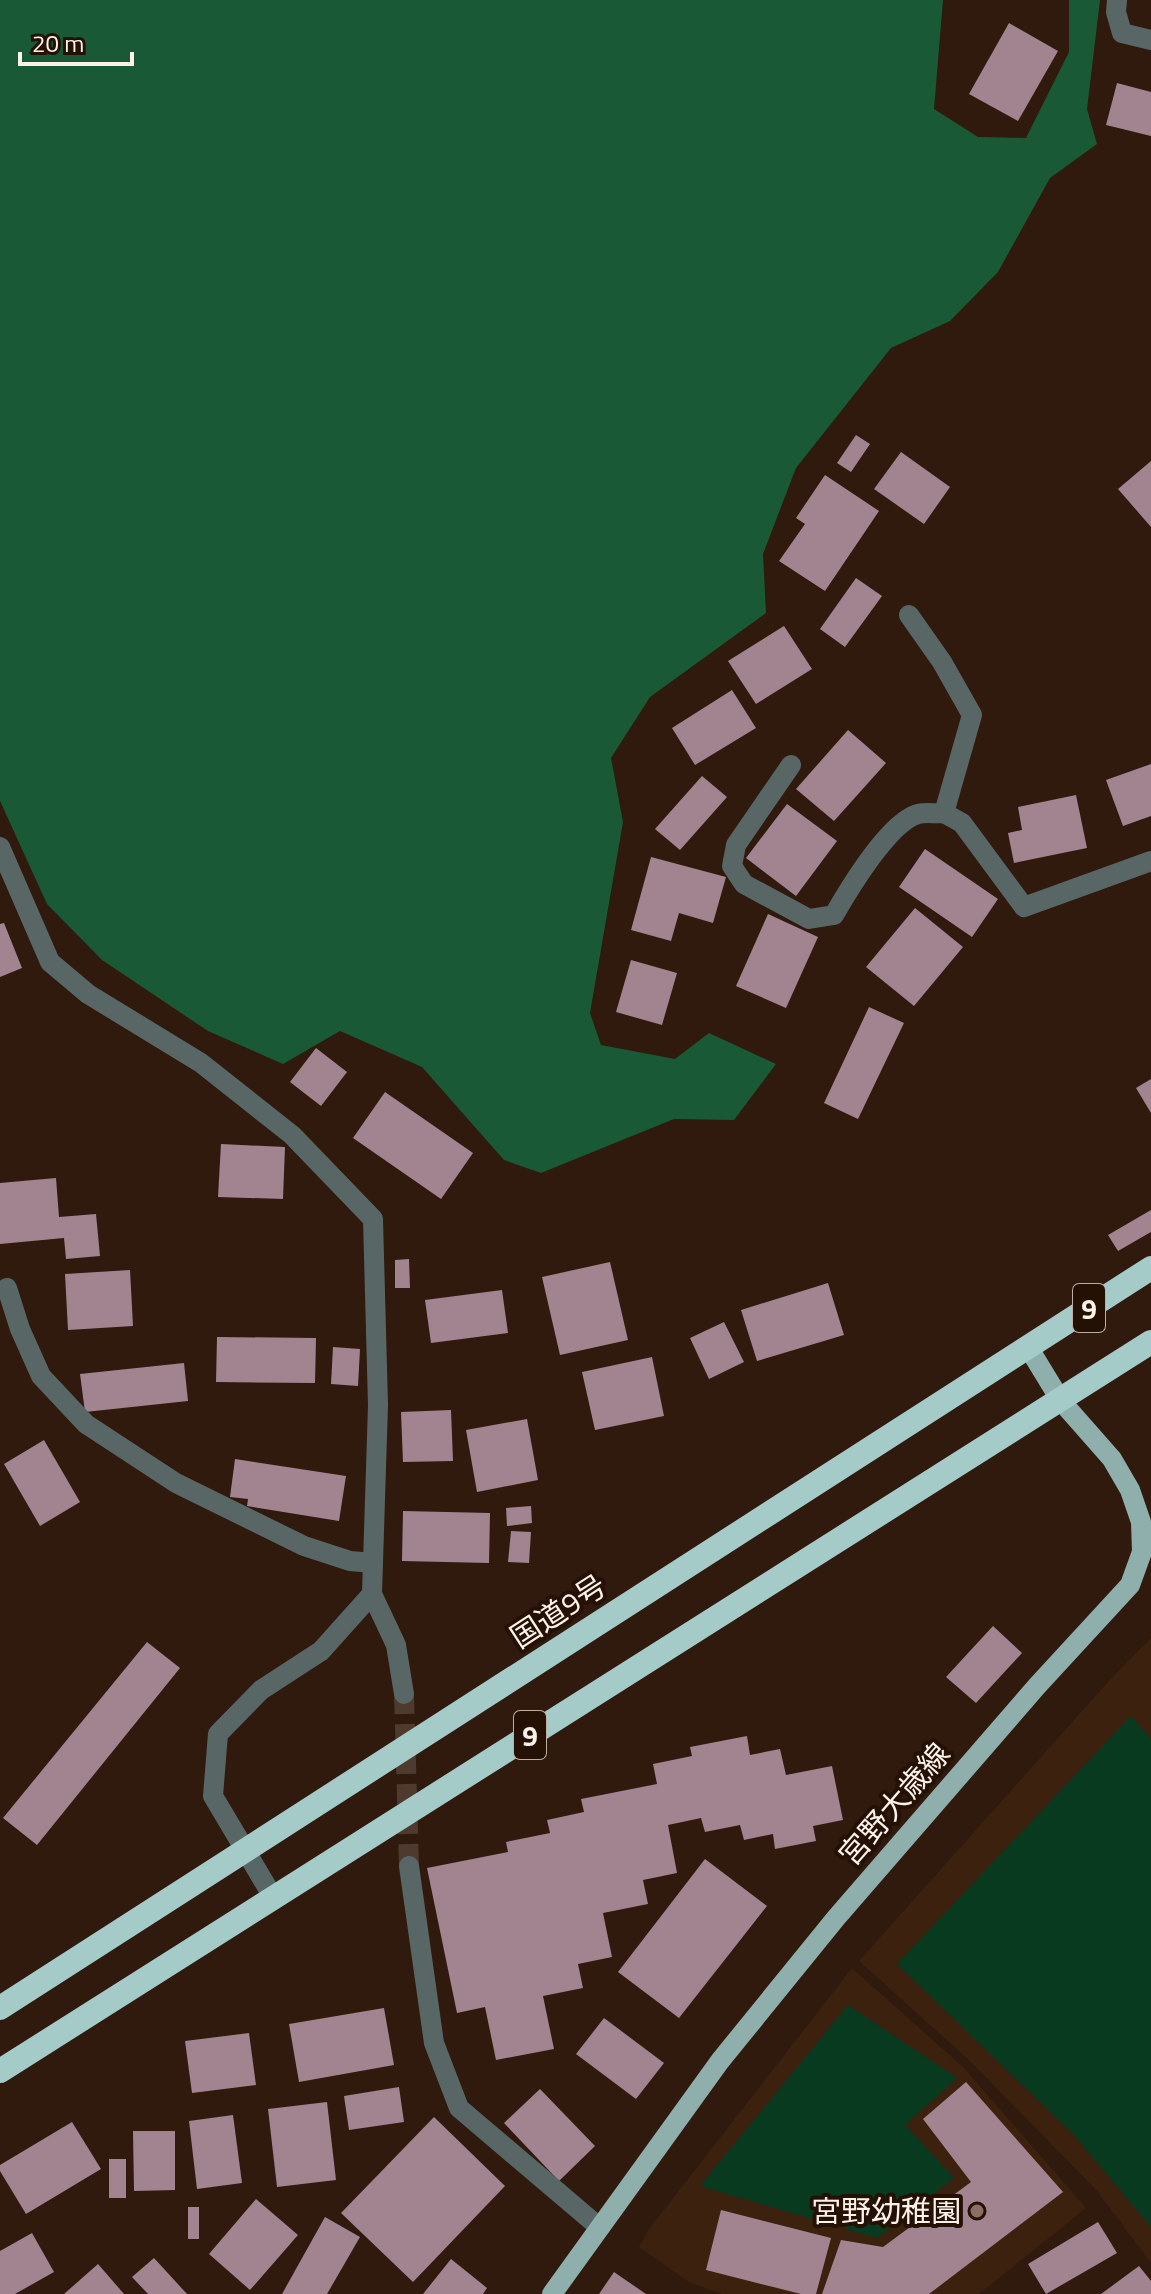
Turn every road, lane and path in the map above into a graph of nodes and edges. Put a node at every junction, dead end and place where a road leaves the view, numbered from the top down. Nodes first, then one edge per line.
1 (1117, 0) edge
2 (1151, 40) edge
3 (909, 615) dead end
4 (791, 765) dead end
5 (944, 813) junction
6 (0, 847) edge
7 (1151, 861) edge
8 (1151, 1268) edge
9 (7, 1288) dead end
10 (10, 1330) edge
11 (1151, 1342) edge
12 (1028, 1347) junction
13 (1061, 1401) junction
14 (1146, 1522) edge
15 (373, 1563) junction
16 (372, 1594) junction
17 (404, 1694) tunnel mouth
18 (244, 1851) junction
19 (409, 1866) tunnel mouth
20 (273, 1897) junction
21 (0, 2008) edge
22 (0, 2071) edge
23 (599, 2227) junction
24 (552, 2294) edge

1 - 2 street
3 - 5 street
4 - 5 street
5 - 7 street
6 - 15 street
8 - 12 highway, 国道9号 / 9
9 - 10 street
10 - 15 street
11 - 13 highway, 9
12 - 13 main road, 宮野大歳線
12 - 18 highway, 国道9号 / 9
13 - 14 main road, 宮野大歳線
13 - 20 highway, 9
14 - 23 main road, 宮野大歳線
15 - 16 street
16 - 17 street
16 - 18 street
18 - 20 street
18 - 21 highway, 国道9号 / 9
19 - 23 street
20 - 22 highway, 9
23 - 24 main road, 宮野大歳線

